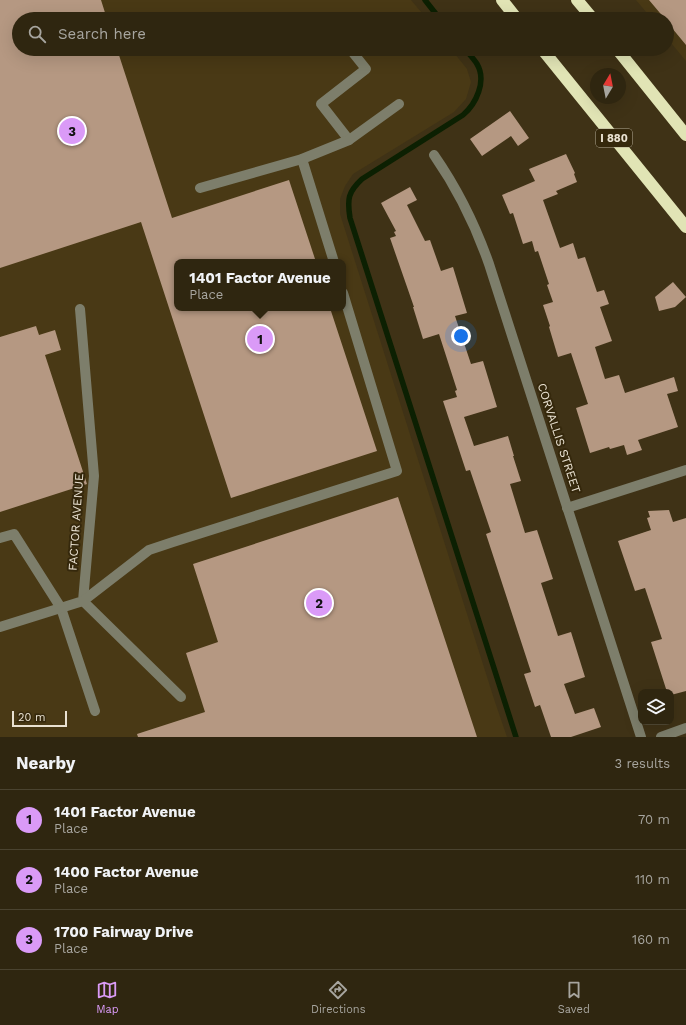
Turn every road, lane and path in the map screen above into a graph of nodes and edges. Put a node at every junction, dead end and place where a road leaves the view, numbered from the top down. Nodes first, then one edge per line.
1 (502, 0) edge
2 (577, 0) edge
3 (511, 12) edge
4 (586, 12) edge
5 (356, 56) edge
6 (548, 56) edge
7 (623, 56) edge
8 (399, 104) dead end
9 (686, 134) edge
10 (349, 140) junction
11 (434, 155) dead end
12 (302, 159) junction
13 (200, 188) dead end
14 (686, 227) edge
15 (333, 259) edge
16 (346, 303) edge
17 (80, 309) dead end
18 (686, 470) edge
19 (567, 508) junction
20 (0, 538) edge
21 (83, 601) junction
22 (61, 608) junction
23 (0, 628) edge
24 (181, 697) dead end
25 (95, 711) dead end
26 (686, 728) edge
27 (641, 737) edge
28 (661, 737) edge

1 - 3 highway
2 - 4 highway
5 - 10 street
6 - 14 highway, I 880
7 - 9 highway
8 - 10 street
10 - 12 street
11 - 19 street, CORVALLIS STREET
12 - 13 street
12 - 15 street
16 - 21 street
17 - 21 street, FACTOR AVENUE
18 - 19 street
19 - 27 street, CORVALLIS STREET
20 - 22 street
21 - 22 street
21 - 24 street
22 - 23 street
22 - 25 street
26 - 28 street

